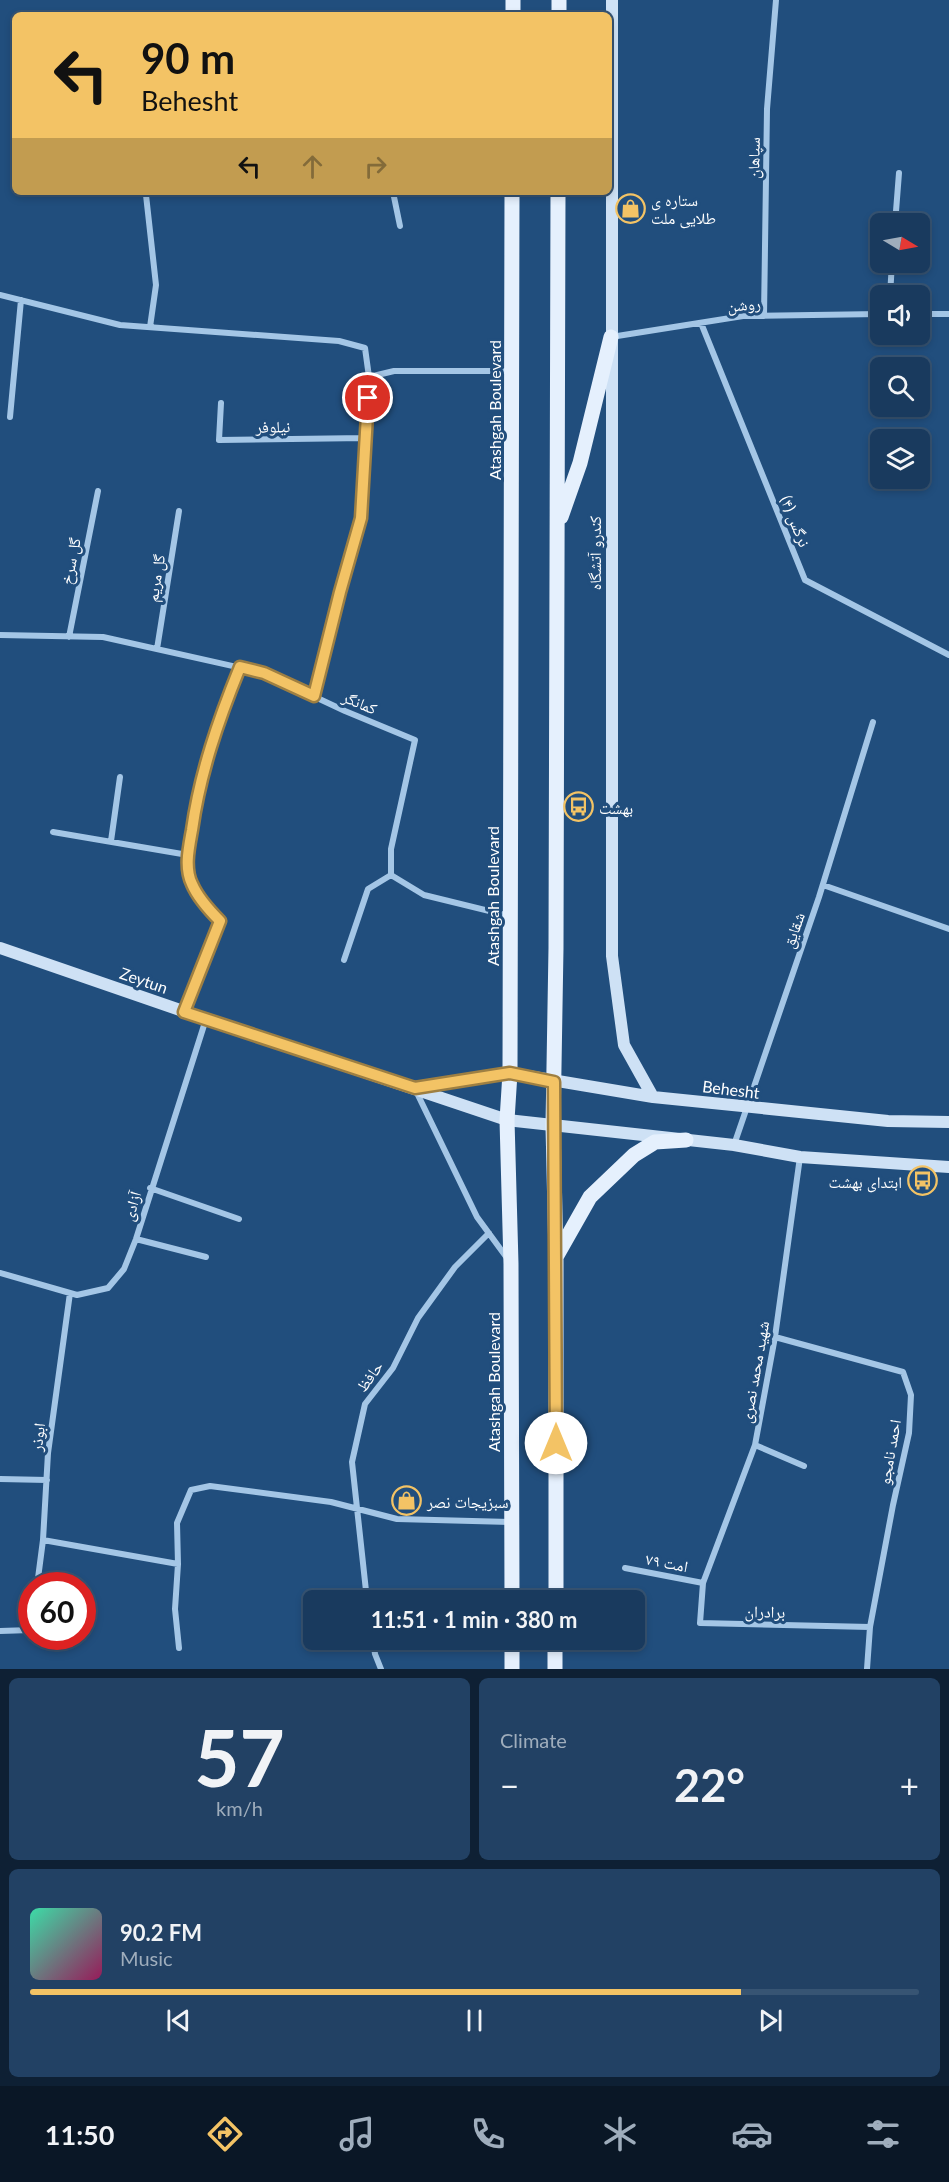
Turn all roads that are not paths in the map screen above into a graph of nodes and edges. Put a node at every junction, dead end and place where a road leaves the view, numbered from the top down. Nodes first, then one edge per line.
1 (776, 0) edge
2 (899, 173) dead end
3 (146, 195) dead end
4 (394, 195) edge
5 (512, 195) edge
6 (558, 195) edge
7 (611, 195) edge
8 (896, 213) edge
9 (400, 226) dead end
10 (0, 295) edge
11 (21, 300) junction
12 (870, 314) edge
13 (930, 314) edge
14 (949, 314) edge
15 (764, 316) junction
16 (701, 323) junction
17 (150, 327) junction
18 (611, 337) junction
19 (512, 371) junction
20 (369, 378) junction
21 (221, 403) dead end
22 (10, 417) dead end
23 (365, 438) junction
24 (98, 491) dead end
25 (179, 511) dead end
26 (558, 528) junction
27 (0, 635) edge
28 (69, 637) junction
29 (157, 649) junction
30 (949, 655) edge
31 (240, 667) junction
32 (314, 696) junction
33 (873, 722) dead end
34 (120, 777) dead end
35 (52, 832) dead end
36 (111, 841) junction
37 (188, 855) junction
38 (391, 875) junction
39 (823, 885) junction
40 (510, 916) junction
41 (949, 929) edge
42 (0, 948) edge
43 (344, 960) dead end
44 (184, 1012) junction
45 (206, 1019) junction
46 (510, 1073) junction
47 (554, 1082) junction
48 (415, 1088) junction
49 (653, 1098) junction
50 (747, 1107) junction
51 (507, 1120) junction
52 (949, 1122) edge
53 (554, 1125) junction
54 (686, 1140) junction
55 (734, 1145) junction
56 (800, 1157) junction
57 (949, 1167) edge
58 (150, 1188) junction
59 (238, 1219) dead end
60 (489, 1233) junction
61 (136, 1239) junction
62 (206, 1257) dead end
63 (556, 1257) junction
64 (511, 1264) junction
65 (0, 1273) edge
66 (70, 1293) junction
67 (775, 1337) junction
68 (755, 1445) junction
69 (804, 1466) dead end
70 (0, 1479) edge
71 (47, 1480) junction
72 (358, 1508) junction
73 (512, 1522) junction
74 (43, 1540) junction
75 (178, 1564) junction
76 (625, 1568) dead end
77 (39, 1572) edge
78 (703, 1583) junction
79 (366, 1590) edge
80 (512, 1590) edge
81 (556, 1590) edge
82 (870, 1628) junction
83 (18, 1630) edge
84 (0, 1631) edge
85 (179, 1648) dead end
86 (374, 1650) edge
87 (512, 1650) edge
88 (555, 1650) edge
89 (381, 1669) edge
90 (512, 1669) edge
91 (555, 1669) edge
92 (867, 1669) edge

1 - 15 street, سپاهان
2 - 8 street
3 - 17 street
4 - 9 street
5 - 19 main road, Atashgah Boulevard
6 - 26 main road
7 - 18 main road, کندرو آتشگاه
10 - 11 street
11 - 17 street
11 - 22 street
12 - 15 street, روشن
13 - 14 street
15 - 16 street, روشن
16 - 18 street, روشن
16 - 30 street, نرگس (۴)
17 - 20 street
18 - 26 main road
18 - 49 main road, کندرو آتشگاه
19 - 20 street
19 - 40 main road, Atashgah Boulevard
20 - 23 street
21 - 23 street, نیلوفر
23 - 32 street
24 - 28 street, گل سرخ
25 - 29 street, گل مریم
26 - 47 main road
27 - 28 street, کمانگر
28 - 29 street, کمانگر
29 - 31 street, کمانگر
31 - 32 street, کمانگر
31 - 37 street
32 - 38 street, کمانگر
33 - 39 street, شقایق
34 - 36 street
35 - 36 street
36 - 37 street
37 - 44 street
38 - 40 street
38 - 43 street
39 - 41 street
39 - 50 street, شقایق
40 - 46 main road, Atashgah Boulevard
42 - 44 main road, Zeytun
44 - 45 main road, Zeytun
45 - 48 main road, Zeytun
45 - 58 street, آزادی
46 - 47 main road, Behesht
46 - 48 main road, Zeytun
46 - 51 main road, Atashgah Boulevard
47 - 49 main road, Behesht
47 - 53 main road
48 - 51 main road, Zeytun
48 - 60 street
49 - 50 main road, Behesht
50 - 52 main road, Behesht
50 - 55 street, شقایق
51 - 53 main road, Zeytun
51 - 64 main road, Atashgah Boulevard
53 - 54 main road
53 - 63 main road
54 - 55 main road
54 - 63 main road
55 - 56 main road
56 - 57 main road
56 - 67 street, شهید محمد نصری
58 - 59 street
58 - 61 street, آزادی
60 - 64 street
60 - 72 street, حافظ
61 - 62 street
61 - 66 street, آزادی
63 - 81 main road
64 - 73 main road, Atashgah Boulevard
65 - 66 street, آزادی
66 - 71 street, ابوذر
67 - 68 street, شهید محمد نصری
67 - 82 street, احمد نامجو
68 - 69 street
68 - 78 street, شهید محمد نصری
70 - 71 street
71 - 74 street, ابوذر
72 - 73 street
72 - 75 street
72 - 79 street, حافظ
73 - 80 main road, Atashgah Boulevard
74 - 75 street
74 - 77 street, ابوذر
75 - 85 street
76 - 78 street, ۷۹ امت
78 - 82 street, برادران
82 - 92 street, احمد نامجو
83 - 84 street
86 - 89 street
87 - 90 main road
88 - 91 main road

